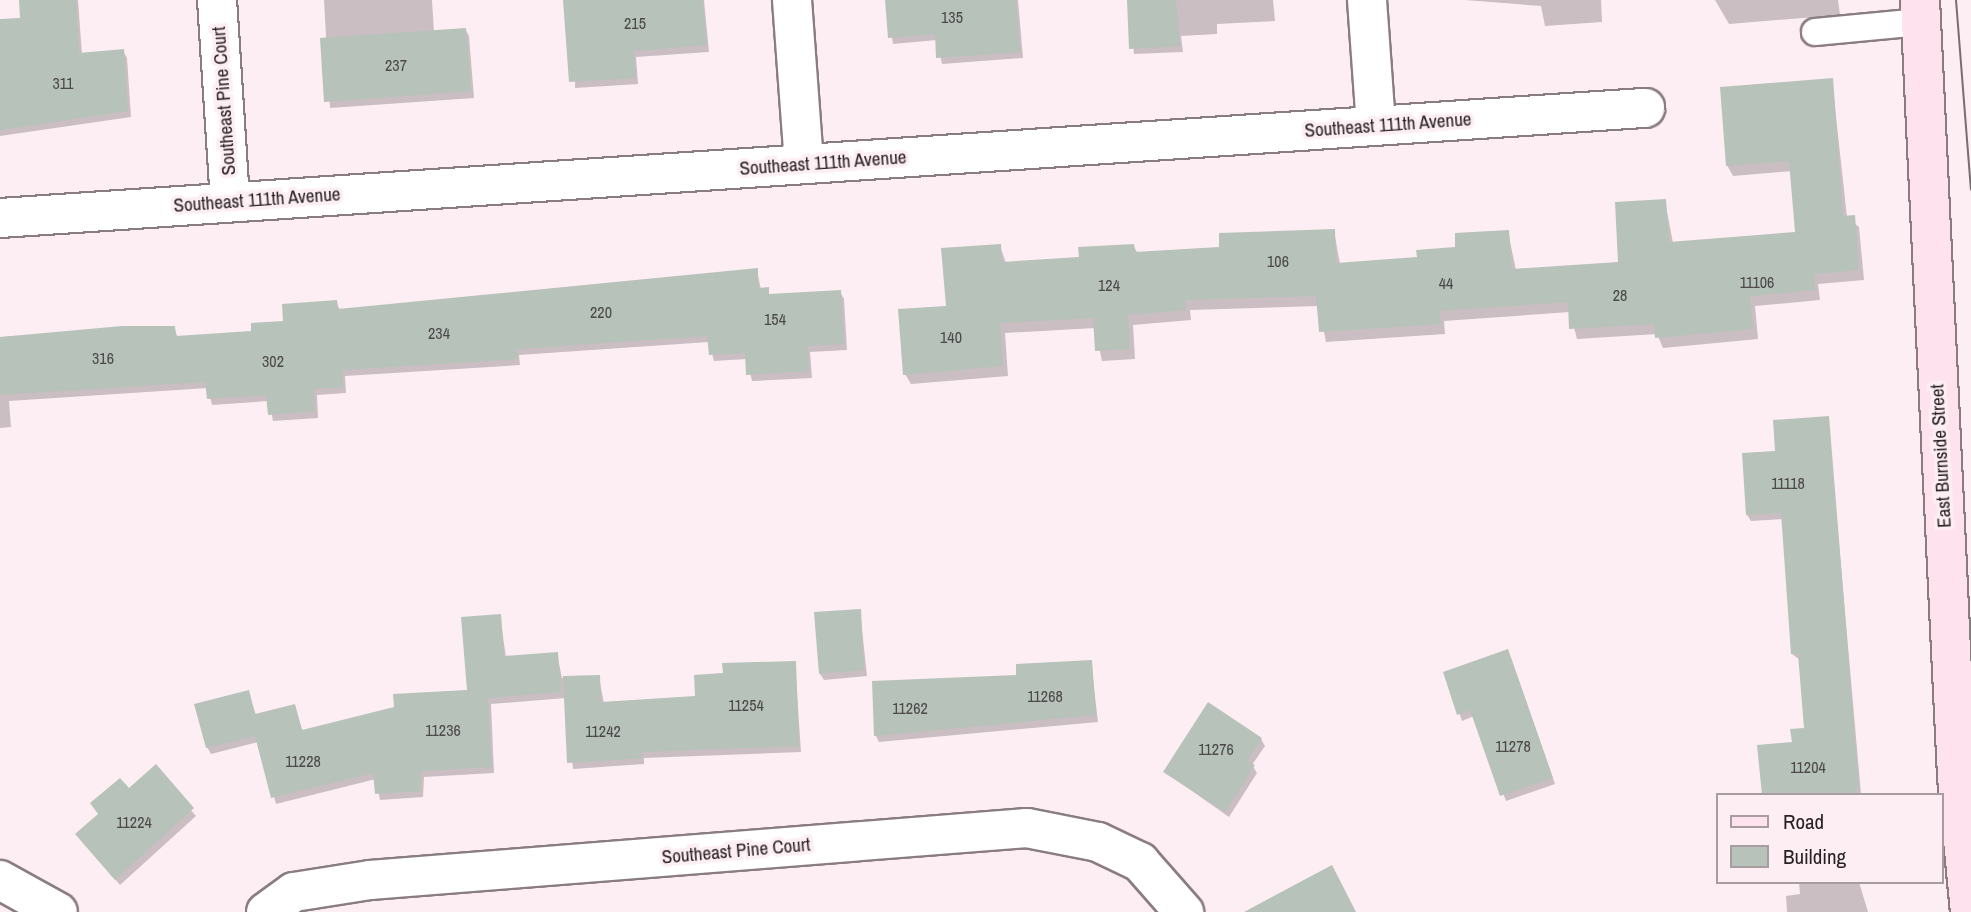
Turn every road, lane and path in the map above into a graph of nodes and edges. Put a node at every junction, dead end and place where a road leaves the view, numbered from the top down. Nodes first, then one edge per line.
1 (218, 0) edge
2 (792, 0) edge
3 (1367, 0) edge
4 (1920, 11) edge
5 (1815, 32) dead end
6 (1645, 108) dead end
7 (1376, 126) junction
8 (804, 164) junction
9 (230, 202) junction
10 (0, 218) edge
11 (0, 880) edge
12 (58, 912) edge
13 (266, 912) edge
14 (1184, 912) edge
15 (1970, 912) edge

1 - 9 street, Southeast Pine Court
2 - 8 street
3 - 7 street
4 - 5 lane
4 - 15 street, East Burnside Street
6 - 7 street, Southeast 111th Avenue
7 - 8 street, Southeast 111th Avenue
8 - 9 street, Southeast 111th Avenue
9 - 10 street, Southeast 111th Avenue
11 - 12 street
13 - 14 street, Southeast Pine Court

